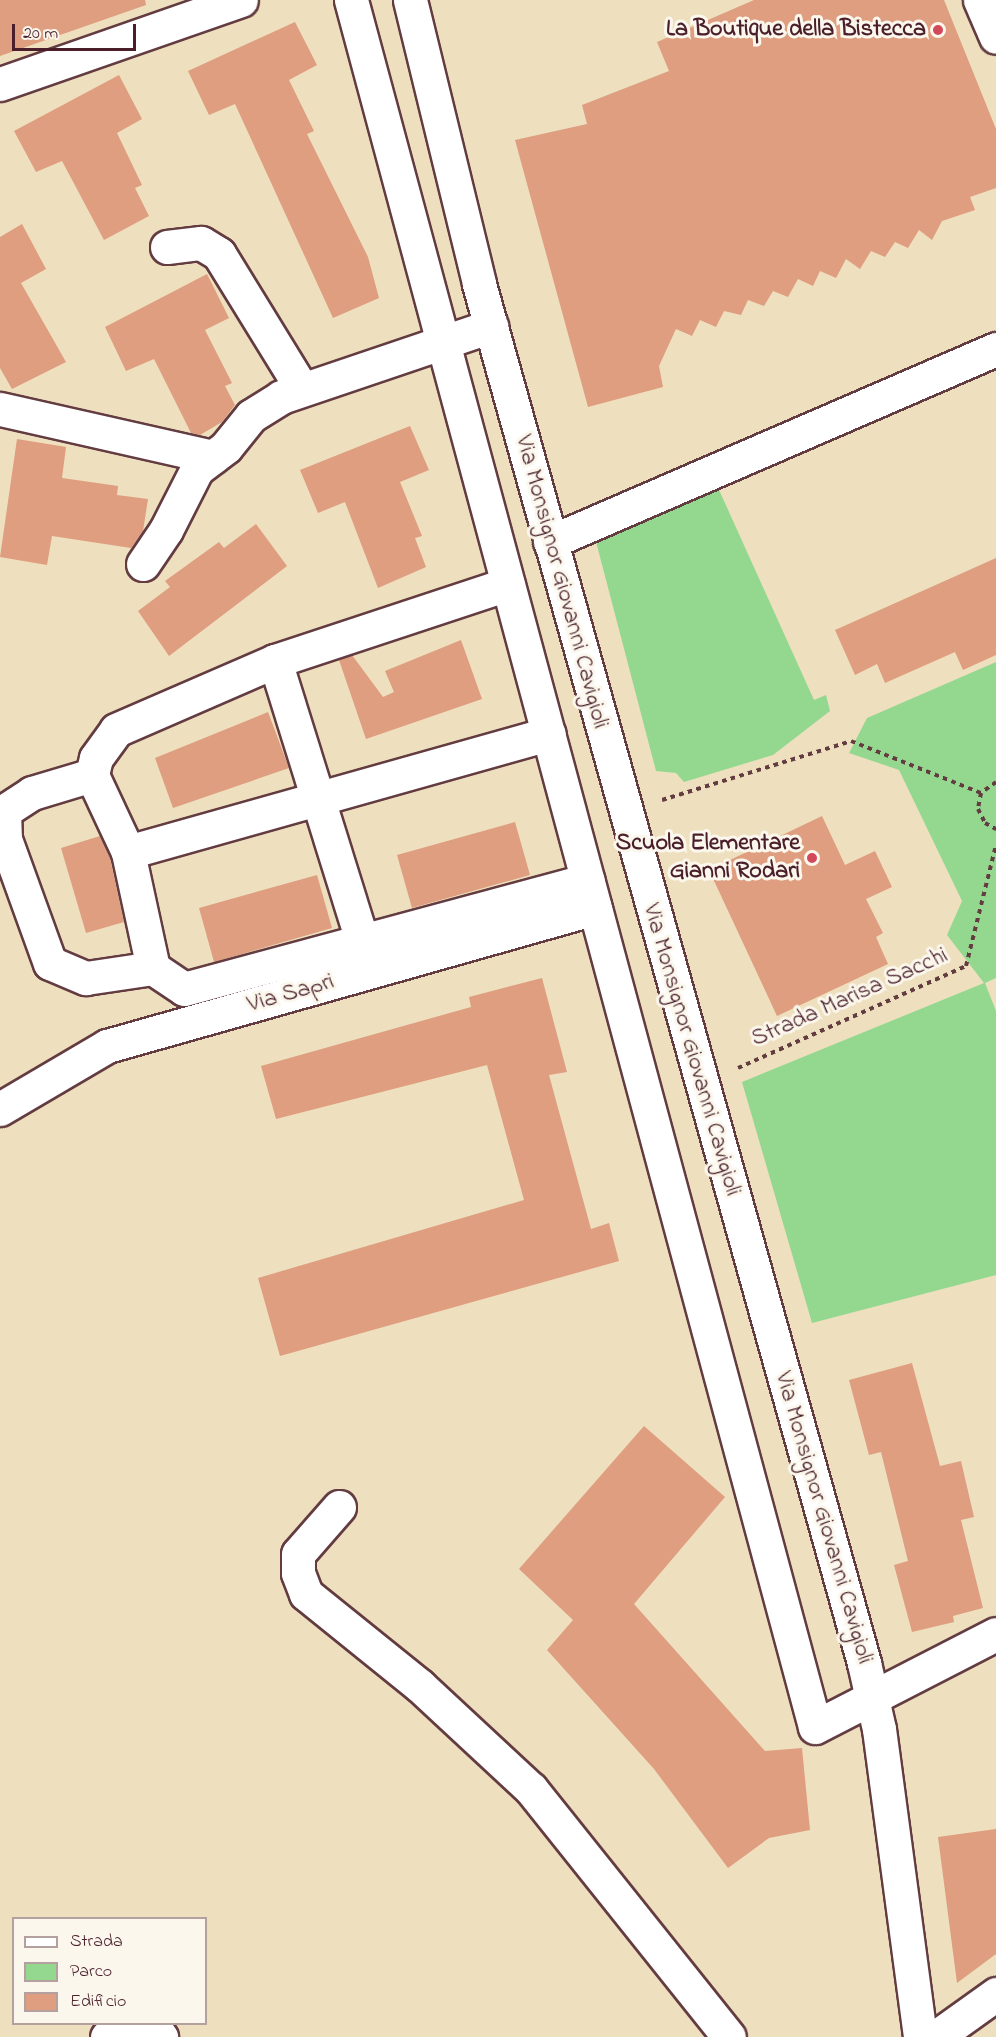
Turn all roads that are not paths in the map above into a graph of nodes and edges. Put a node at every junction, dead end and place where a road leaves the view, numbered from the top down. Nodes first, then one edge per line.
1 (241, 0) edge
2 (351, 0) edge
3 (410, 0) edge
4 (980, 0) edge
5 (996, 37) edge
6 (0, 84) edge
7 (167, 248) dead end
8 (491, 326) junction
9 (442, 341) junction
10 (996, 349) edge
11 (302, 389) junction
12 (0, 409) edge
13 (213, 457) junction
14 (550, 542) junction
15 (142, 564) dead end
16 (508, 584) junction
17 (274, 661) junction
18 (549, 734) junction
19 (92, 775) junction
20 (318, 798) junction
21 (128, 852) junction
22 (592, 894) junction
23 (362, 940) junction
24 (153, 968) junction
25 (0, 1109) edge
26 (339, 1507) dead end
27 (996, 1634) edge
28 (873, 1697) junction
29 (996, 1995) edge
30 (107, 2037) edge
31 (161, 2037) edge
32 (729, 2037) edge
33 (920, 2037) edge
34 (936, 2037) edge

1 - 6 street
2 - 9 street
3 - 8 street, Via Monsignor Giovanni Cavigioli
4 - 5 street
7 - 11 street
8 - 9 street
8 - 14 street, Via Monsignor Giovanni Cavigioli
9 - 11 street
9 - 16 street
10 - 14 street
11 - 13 street
12 - 13 street
13 - 15 street
14 - 28 street, Via Monsignor Giovanni Cavigioli
16 - 17 street
16 - 18 street
17 - 19 street
17 - 20 street
18 - 20 street
18 - 22 street
19 - 21 street
19 - 24 street
20 - 21 street
20 - 23 street
21 - 24 street
22 - 23 street
22 - 25 street, Via Sapri
22 - 28 street
23 - 24 street
26 - 32 street
27 - 28 street
28 - 33 street, Via Monsignor Giovanni Cavigioli
29 - 34 street
30 - 31 street

